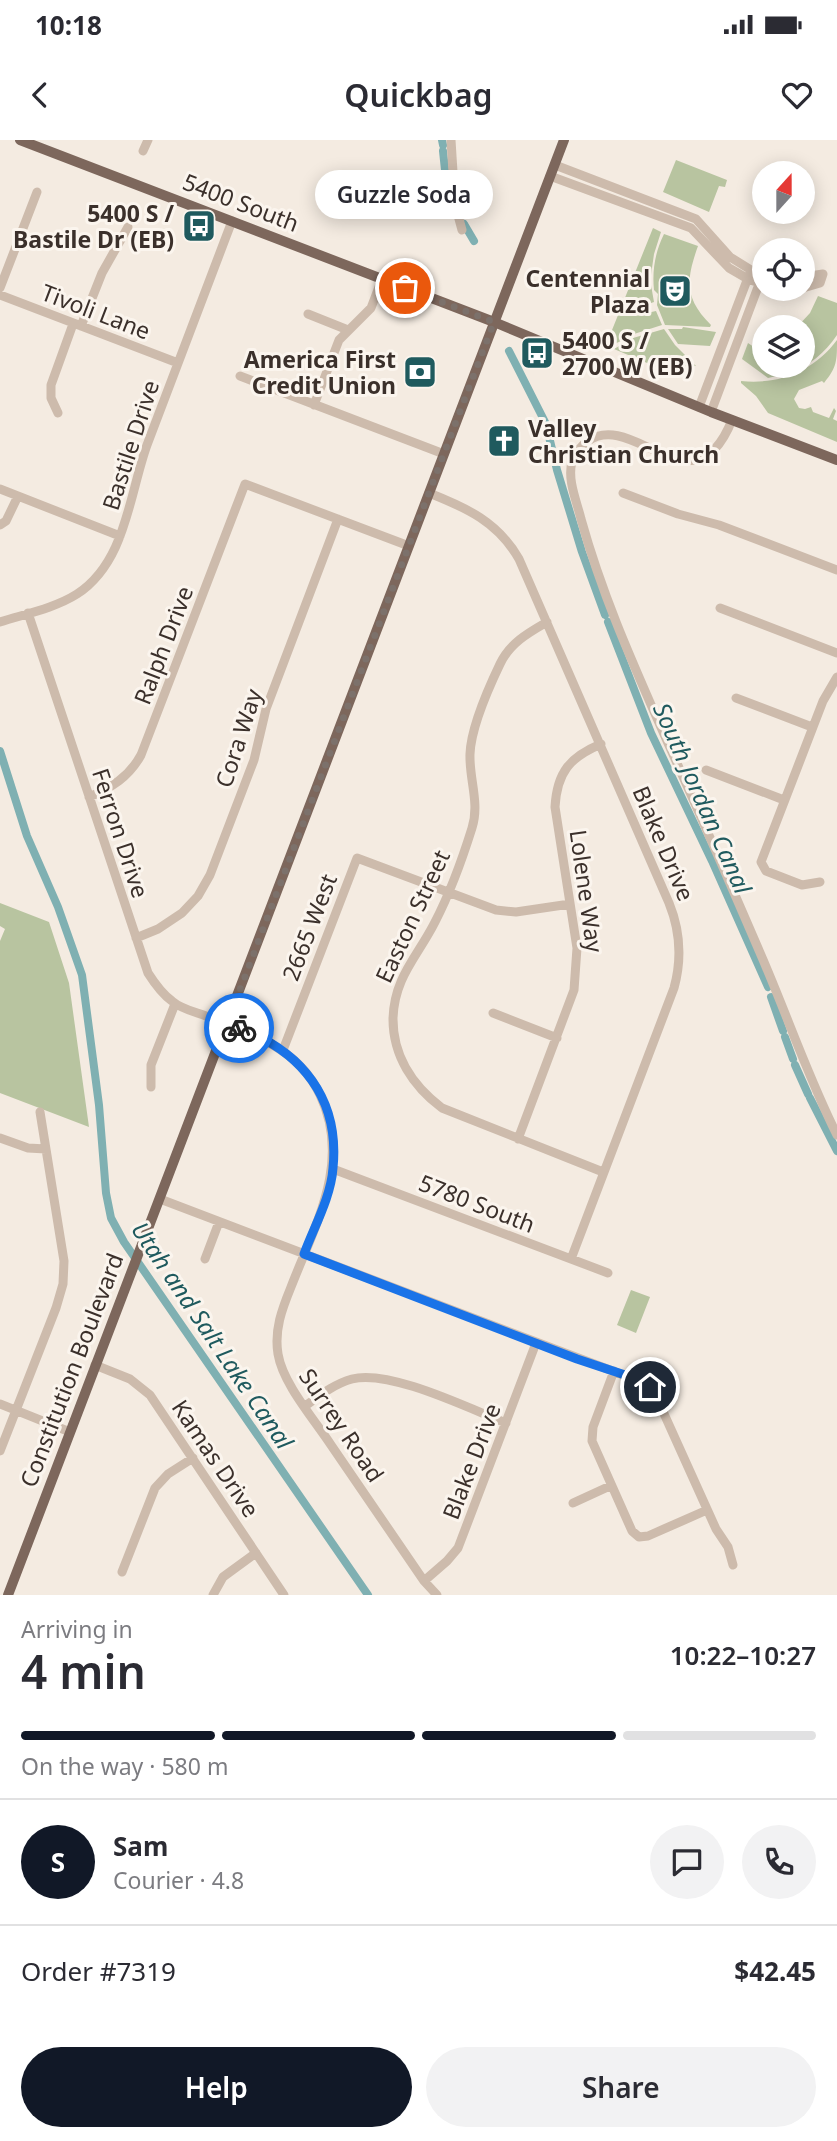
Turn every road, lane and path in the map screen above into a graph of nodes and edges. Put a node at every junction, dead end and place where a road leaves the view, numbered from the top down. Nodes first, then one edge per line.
1 (20, 140) edge
2 (148, 140) edge
3 (452, 140) edge
4 (564, 140) edge
5 (143, 151) dead end
6 (552, 171) junction
7 (37, 192) dead end
8 (232, 221) junction
9 (128, 227) dead end
10 (462, 230) dead end
11 (749, 275) junction
12 (815, 275) edge
13 (752, 276) edge
14 (382, 279) junction
15 (815, 284) edge
16 (0, 288) edge
17 (0, 295) edge
18 (754, 301) edge
19 (308, 314) dead end
20 (494, 322) junction
21 (77, 325) junction
22 (348, 330) junction
23 (178, 363) junction
24 (240, 376) dead end
25 (314, 405) junction
26 (699, 407) junction
27 (711, 412) junction
28 (58, 413) dead end
29 (732, 420) junction
30 (444, 454) junction
31 (837, 460) edge
32 (0, 489) edge
33 (429, 493) junction
34 (623, 494) dead end
35 (18, 496) junction
36 (338, 519) junction
37 (0, 525) edge
38 (120, 536) junction
39 (409, 546) junction
40 (837, 570) edge
41 (720, 608) dead end
42 (28, 613) junction
43 (0, 622) edge
44 (547, 622) junction
45 (837, 653) edge
46 (837, 677) edge
47 (736, 698) dead end
48 (813, 727) junction
49 (601, 744) junction
50 (706, 770) dead end
51 (89, 797) junction
52 (784, 800) junction
53 (820, 882) dead end
54 (447, 893) junction
55 (570, 904) junction
56 (135, 938) junction
57 (175, 1004) junction
58 (493, 1013) dead end
59 (227, 1024) junction
60 (557, 1038) junction
61 (283, 1050) junction
62 (151, 1087) dead end
63 (40, 1112) dead end
64 (837, 1135) edge
65 (0, 1138) edge
66 (518, 1139) junction
67 (46, 1149) junction
68 (333, 1168) junction
69 (603, 1172) junction
70 (160, 1199) junction
71 (219, 1222) junction
72 (304, 1254) junction
73 (205, 1258) dead end
74 (571, 1259) junction
75 (608, 1273) dead end
76 (536, 1343) junction
77 (95, 1365) junction
78 (614, 1371) junction
79 (0, 1404) edge
80 (305, 1406) junction
81 (17, 1410) junction
82 (506, 1423) junction
83 (70, 1432) junction
84 (0, 1451) edge
85 (193, 1458) junction
86 (610, 1486) junction
87 (573, 1503) dead end
88 (707, 1510) junction
89 (256, 1553) junction
90 (733, 1565) dead end
91 (122, 1572) dead end
92 (424, 1581) junction
93 (8, 1595) edge
94 (213, 1595) edge
95 (285, 1595) edge
96 (437, 1595) edge

1 - 8 main road, 5400 South
2 - 5 street
3 - 10 street
4 - 6 main road, Constitution Boulevard
6 - 11 street
6 - 20 main road, Constitution Boulevard
7 - 16 street
8 - 14 main road, 5400 South
8 - 23 street, Bastile Drive
9 - 21 street
11 - 13 street
11 - 26 street
12 - 15 street
14 - 20 main road, 5400 South
14 - 22 street
17 - 21 street, Tivoli Lane
18 - 27 street
19 - 22 street
20 - 26 main road, 5400 South
20 - 30 main road, Constitution Boulevard
21 - 23 street, Tivoli Lane
21 - 28 street
22 - 25 street
23 - 38 street, Bastile Drive
24 - 25 street
25 - 30 street
26 - 27 main road, 5400 South
27 - 29 main road, 5400 South
29 - 31 main road, 5400 South
29 - 64 street
30 - 33 main road, Constitution Boulevard
32 - 35 street
33 - 39 main road, Constitution Boulevard
33 - 44 street, Blake Drive
34 - 40 street
35 - 37 street
35 - 38 street
36 - 39 street
36 - 51 street, Ralph Drive
36 - 56 street, Cora Way
38 - 42 street, Bastile Drive
39 - 59 main road, Constitution Boulevard
41 - 45 street
42 - 43 street, Bastile Drive
42 - 51 street, Ferron Drive
44 - 49 street, Blake Drive
44 - 54 street, Easton Street
46 - 48 street
47 - 48 street
48 - 52 street
49 - 55 street, Lolene Way
49 - 69 street, Blake Drive
50 - 52 street
51 - 56 street, Ferron Drive
52 - 53 street
54 - 55 street
54 - 61 street, 2665 West
54 - 66 street, Easton Street
55 - 60 street, Lolene Way
56 - 57 street, Ferron Drive
57 - 59 street, Ferron Drive
57 - 62 street
58 - 60 street
59 - 61 street, Surrey Road
59 - 70 main road, Constitution Boulevard
60 - 66 street, Lolene Way
61 - 68 street, Surrey Road
63 - 67 street
65 - 67 street
66 - 69 street, Easton Street
67 - 81 street
68 - 72 street, Surrey Road
68 - 74 street, 5780 South
69 - 74 street, Blake Drive
70 - 71 street
70 - 77 main road, Constitution Boulevard
71 - 72 street
71 - 73 street
72 - 76 street
72 - 80 street, Surrey Road
74 - 75 street, 5780 South
76 - 78 street
76 - 82 street, Blake Drive
77 - 83 main road, Constitution Boulevard
77 - 85 street, Kamas Drive
78 - 86 street
78 - 88 street
79 - 81 street
80 - 82 street
80 - 92 street, Surrey Road
81 - 83 street
81 - 84 street
82 - 92 street, Blake Drive
83 - 93 main road, Constitution Boulevard
85 - 89 street, Kamas Drive
85 - 91 street
86 - 87 street
86 - 88 street
88 - 90 street
89 - 94 street
89 - 95 street, Kamas Drive
92 - 96 street, Surrey Road

